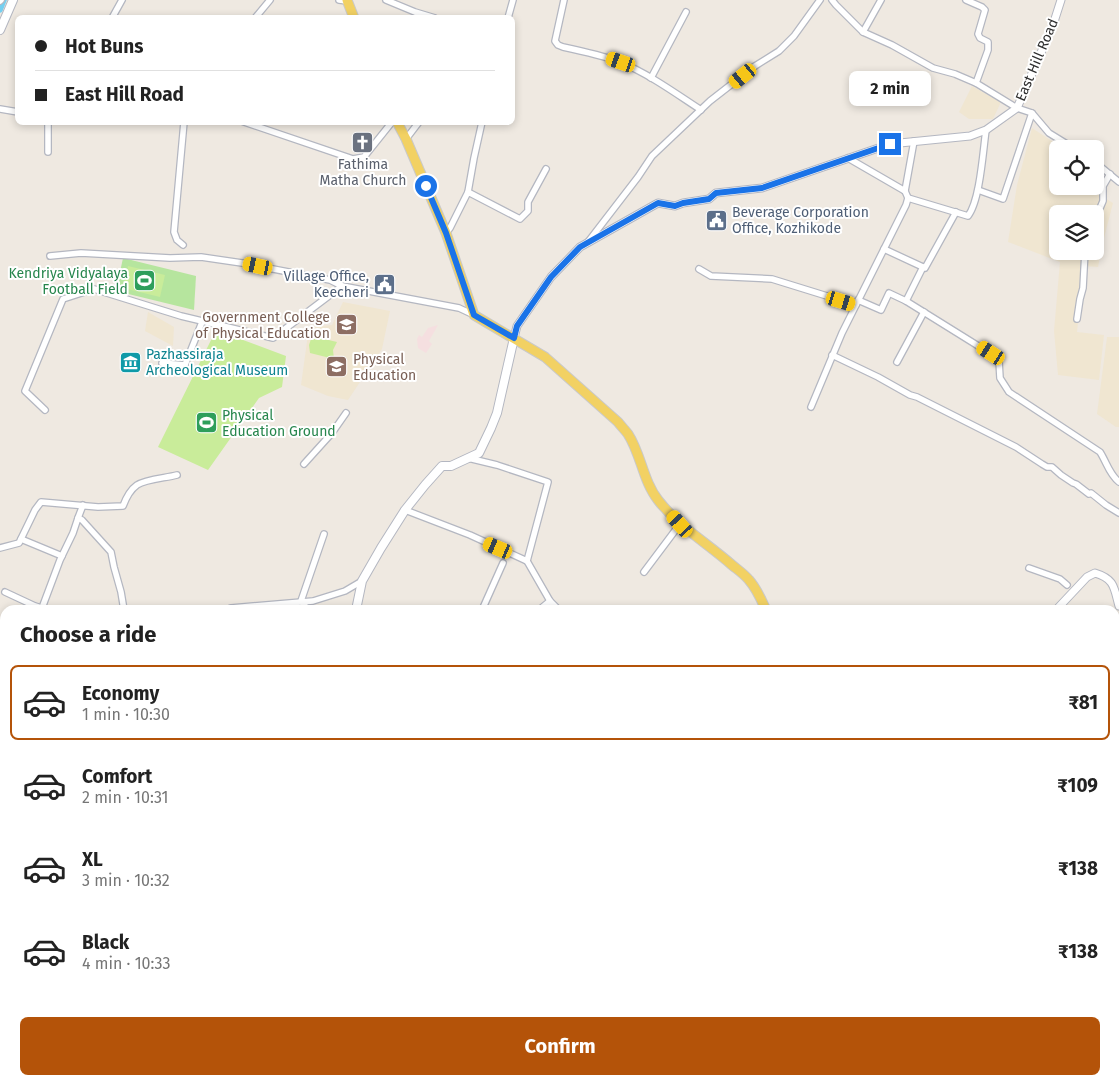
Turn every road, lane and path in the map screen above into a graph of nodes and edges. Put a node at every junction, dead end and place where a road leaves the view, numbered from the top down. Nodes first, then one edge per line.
1 (13, 0) edge
2 (122, 0) edge
3 (270, 0) edge
4 (344, 0) edge
5 (386, 0) edge
6 (513, 0) edge
7 (564, 0) edge
8 (820, 0) edge
9 (832, 0) edge
10 (881, 0) edge
11 (966, 0) edge
12 (1061, 0) edge
13 (686, 12) dead end
14 (114, 15) edge
15 (258, 15) edge
16 (352, 15) edge
17 (425, 15) edge
18 (509, 15) edge
19 (0, 30) edge
20 (863, 32) junction
21 (650, 78) junction
22 (976, 84) junction
23 (1017, 108) junction
24 (0, 109) edge
25 (701, 110) junction
26 (15, 112) edge
27 (1032, 113) junction
28 (48, 125) edge
29 (184, 125) edge
30 (253, 125) edge
31 (390, 125) edge
32 (399, 125) edge
33 (416, 125) edge
34 (481, 125) edge
35 (986, 130) junction
36 (406, 139) junction
37 (1062, 140) edge
38 (914, 141) junction
39 (48, 152) dead end
40 (848, 158) junction
41 (546, 169) dead end
42 (1104, 169) edge
43 (1110, 174) junction
44 (1119, 182) edge
45 (978, 190) junction
46 (905, 191) junction
47 (468, 192) junction
48 (908, 198) junction
49 (1101, 205) edge
50 (956, 212) junction
51 (446, 233) junction
52 (587, 243) junction
53 (183, 245) dead end
54 (884, 249) junction
55 (50, 256) dead end
56 (1085, 260) edge
57 (922, 267) junction
58 (699, 269) dead end
59 (342, 286) junction
60 (906, 301) junction
61 (857, 303) junction
62 (924, 312) junction
63 (474, 315) junction
64 (1077, 320) dead end
65 (202, 322) junction
66 (514, 338) junction
67 (832, 356) junction
68 (897, 362) dead end
69 (162, 363) dead end
70 (811, 407) dead end
71 (45, 410) dead end
72 (346, 413) dead end
73 (468, 458) junction
74 (304, 464) dead end
75 (177, 475) dead end
76 (1119, 482) edge
77 (83, 505) junction
78 (406, 510) junction
79 (1119, 513) edge
80 (78, 518) junction
81 (680, 524) junction
82 (324, 534) dead end
83 (21, 538) junction
84 (0, 548) edge
85 (62, 556) junction
86 (527, 561) junction
87 (502, 563) dead end
88 (1029, 568) dead end
89 (644, 572) dead end
90 (362, 582) junction
91 (1067, 585) dead end
92 (5, 592) dead end
93 (550, 601) junction
94 (301, 602) junction
95 (36, 605) edge
96 (46, 605) edge
97 (123, 605) edge
98 (266, 605) edge
99 (305, 605) edge
100 (357, 605) edge
101 (484, 605) edge
102 (545, 605) edge
103 (554, 605) edge
104 (764, 605) edge
105 (1061, 605) edge
106 (1119, 605) edge

1 - 19 main road
2 - 14 street
3 - 15 street
4 - 16 main road
5 - 17 street
6 - 18 street
7 - 21 street
8 - 25 street
9 - 20 street
10 - 20 street
11 - 22 street
12 - 23 street, East Hill Road
13 - 21 street
20 - 22 street
21 - 25 street
22 - 23 street
23 - 27 street
23 - 35 street, East Hill Road
24 - 26 street
25 - 52 street
27 - 37 street
27 - 45 street
28 - 39 street
29 - 53 street
30 - 31 street
32 - 36 main road
33 - 36 street
34 - 47 street
35 - 38 street, East Hill Road
35 - 45 street
36 - 51 main road
38 - 40 street, East Hill Road
38 - 46 street
40 - 46 street
40 - 52 street, East Hill Road
41 - 47 street
42 - 43 street
43 - 44 street
43 - 49 street
45 - 50 street
46 - 48 street
47 - 51 street
48 - 50 street
48 - 54 street
50 - 57 street
51 - 63 main road
52 - 66 street, East Hill Road
54 - 57 street
54 - 61 street
55 - 59 street
56 - 64 street
57 - 60 street
58 - 61 street
59 - 63 street
59 - 65 street
60 - 61 street
60 - 62 street
61 - 67 street
62 - 68 street
62 - 76 street
63 - 66 main road
65 - 69 street
65 - 71 street
66 - 73 main road
66 - 81 main road
67 - 70 street
67 - 79 street
72 - 74 street
73 - 78 main road
73 - 86 street
75 - 77 street
77 - 80 street
77 - 83 street
78 - 86 street
78 - 90 main road
80 - 85 street
80 - 97 street
81 - 89 street
81 - 104 main road
82 - 94 street
83 - 84 street
83 - 85 street
85 - 96 street
86 - 93 street
87 - 101 street
88 - 91 street
90 - 94 street
90 - 100 main road
92 - 95 street
93 - 102 street
93 - 103 street
94 - 98 street
94 - 99 street
105 - 106 street

